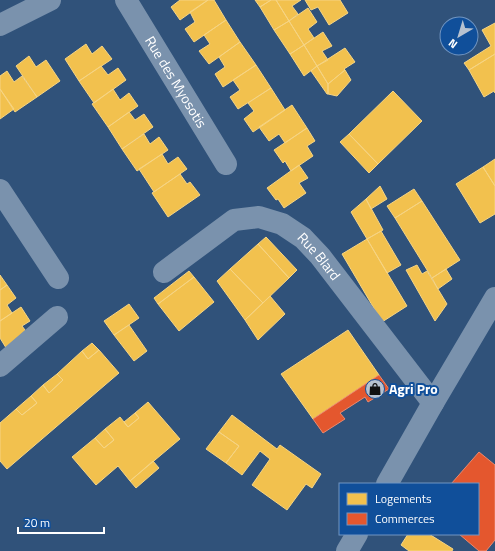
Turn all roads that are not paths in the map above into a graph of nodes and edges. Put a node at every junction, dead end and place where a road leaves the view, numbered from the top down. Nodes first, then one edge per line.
1 (50, 0) edge
2 (126, 0) edge
3 (0, 25) edge
4 (226, 164) dead end
5 (0, 190) edge
6 (164, 272) dead end
7 (58, 278) dead end
8 (495, 298) edge
9 (57, 317) dead end
10 (0, 366) edge
11 (433, 403) junction
12 (387, 483) edge
13 (356, 535) edge
14 (347, 551) edge

1 - 3 street
2 - 4 street, Rue des Myosotis
5 - 7 street
6 - 11 street, Rue Blard
8 - 11 street
9 - 10 street
11 - 12 street
13 - 14 street

